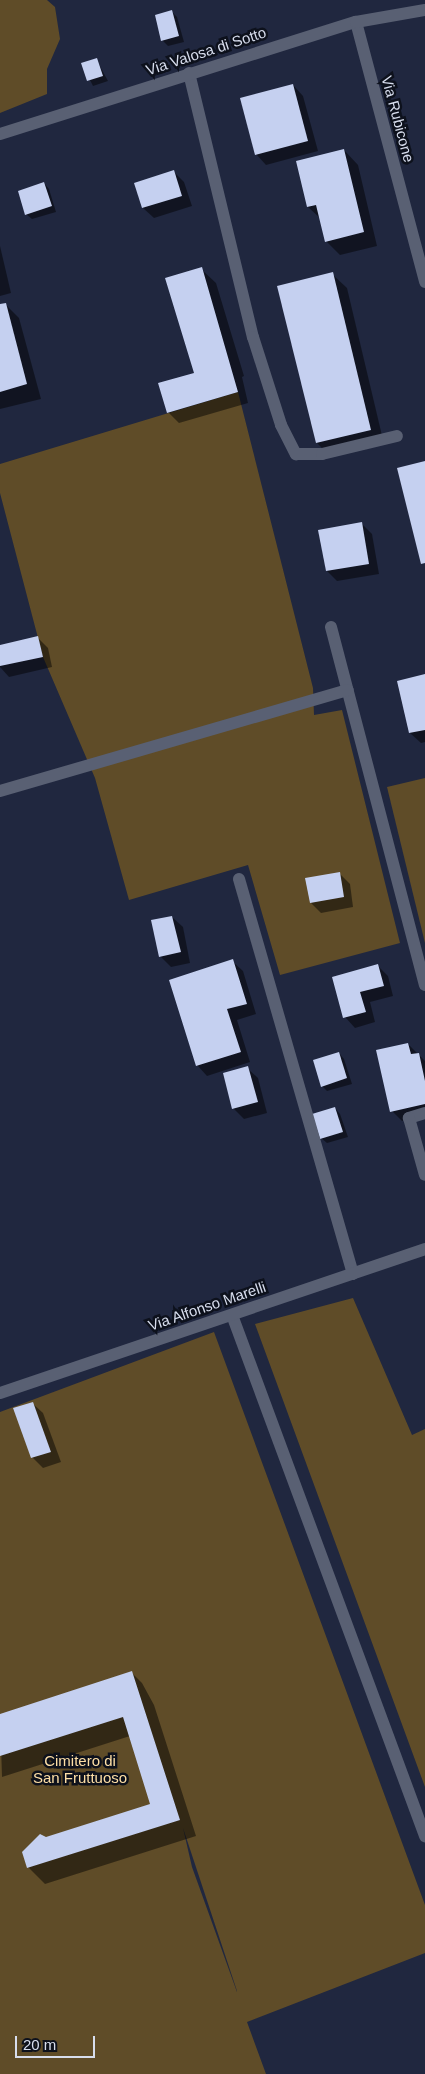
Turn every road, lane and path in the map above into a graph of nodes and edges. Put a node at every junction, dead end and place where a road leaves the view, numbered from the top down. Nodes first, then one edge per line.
1 (425, 10) edge
2 (356, 22) junction
3 (189, 73) junction
4 (0, 134) edge
5 (425, 282) edge
6 (397, 436) dead end
7 (331, 627) dead end
8 (348, 690) junction
9 (0, 792) edge
10 (238, 879) dead end
11 (425, 985) edge
12 (425, 1113) edge
13 (425, 1175) edge
14 (425, 1249) edge
15 (353, 1274) junction
16 (232, 1315) junction
17 (0, 1393) edge
18 (425, 1836) edge

1 - 2 street, Via Valosa di Sotto
2 - 3 street, Via Valosa di Sotto
2 - 5 street, Via Rubicone
3 - 4 street, Via Valosa di Sotto
3 - 6 street
7 - 8 street
8 - 9 street
8 - 11 street
10 - 15 street
12 - 13 street
14 - 15 street, Via Alfonso Marelli
15 - 16 street, Via Alfonso Marelli
16 - 17 street, Via Alfonso Marelli
16 - 18 street

